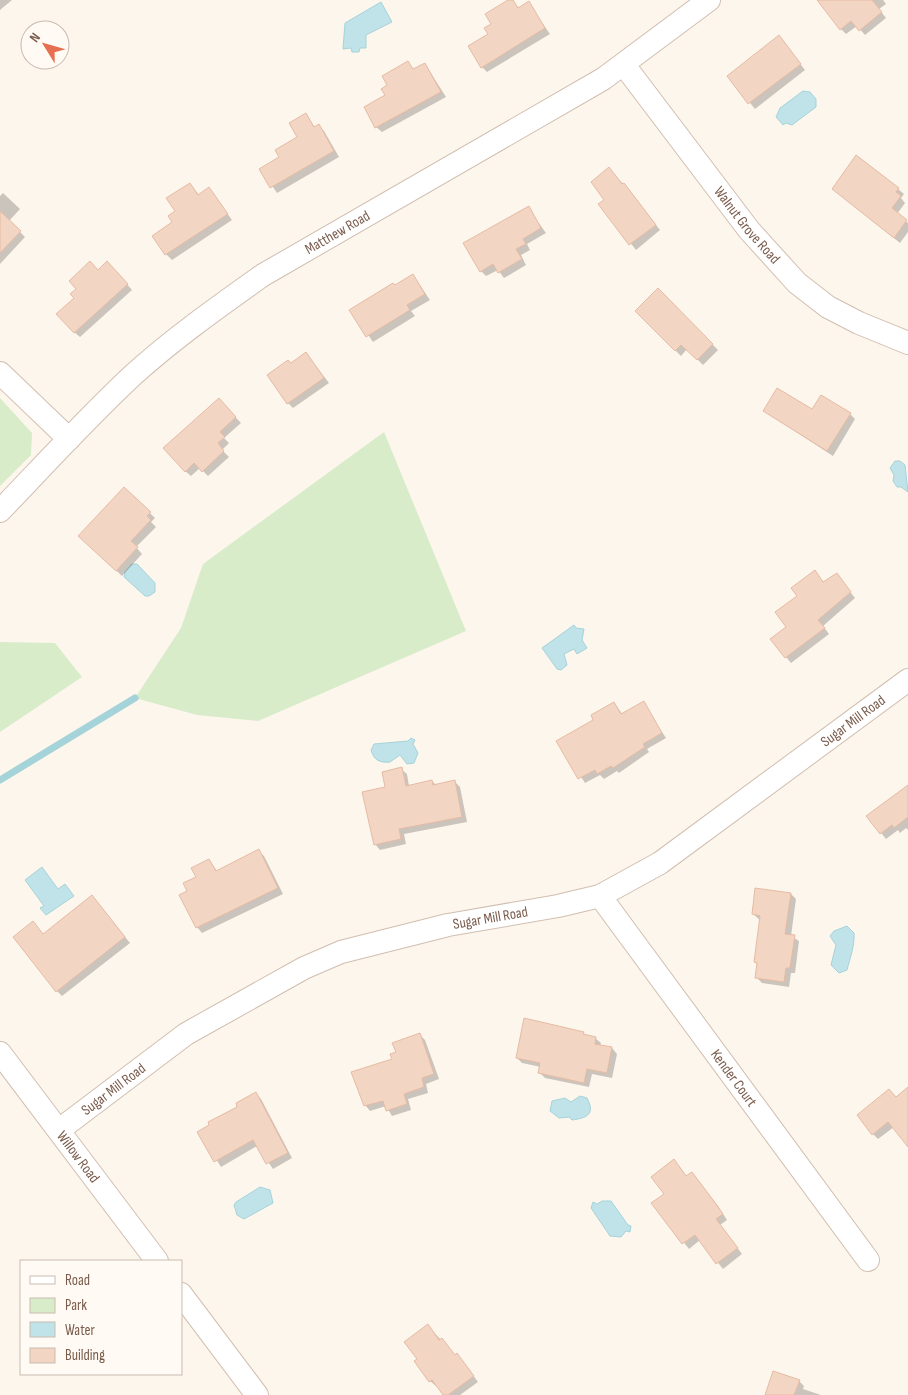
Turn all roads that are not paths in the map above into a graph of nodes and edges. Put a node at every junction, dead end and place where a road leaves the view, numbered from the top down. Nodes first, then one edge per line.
1 (709, 0) edge
2 (624, 65) junction
3 (908, 343) edge
4 (0, 373) edge
5 (69, 439) junction
6 (0, 511) edge
7 (908, 680) edge
8 (600, 896) junction
9 (0, 1053) edge
10 (58, 1130) junction
11 (156, 1260) edge
12 (868, 1260) dead end
13 (182, 1295) edge
14 (257, 1395) edge

1 - 2 street, Matthew Road
2 - 3 street, Walnut Grove Road
2 - 5 street, Matthew Road
4 - 5 street
5 - 6 street, Matthew Road
7 - 8 street, Sugar Mill Road
8 - 10 street, Sugar Mill Road
8 - 12 street, Kender Court
9 - 10 street, Willow Road
10 - 11 street, Willow Road
13 - 14 street

